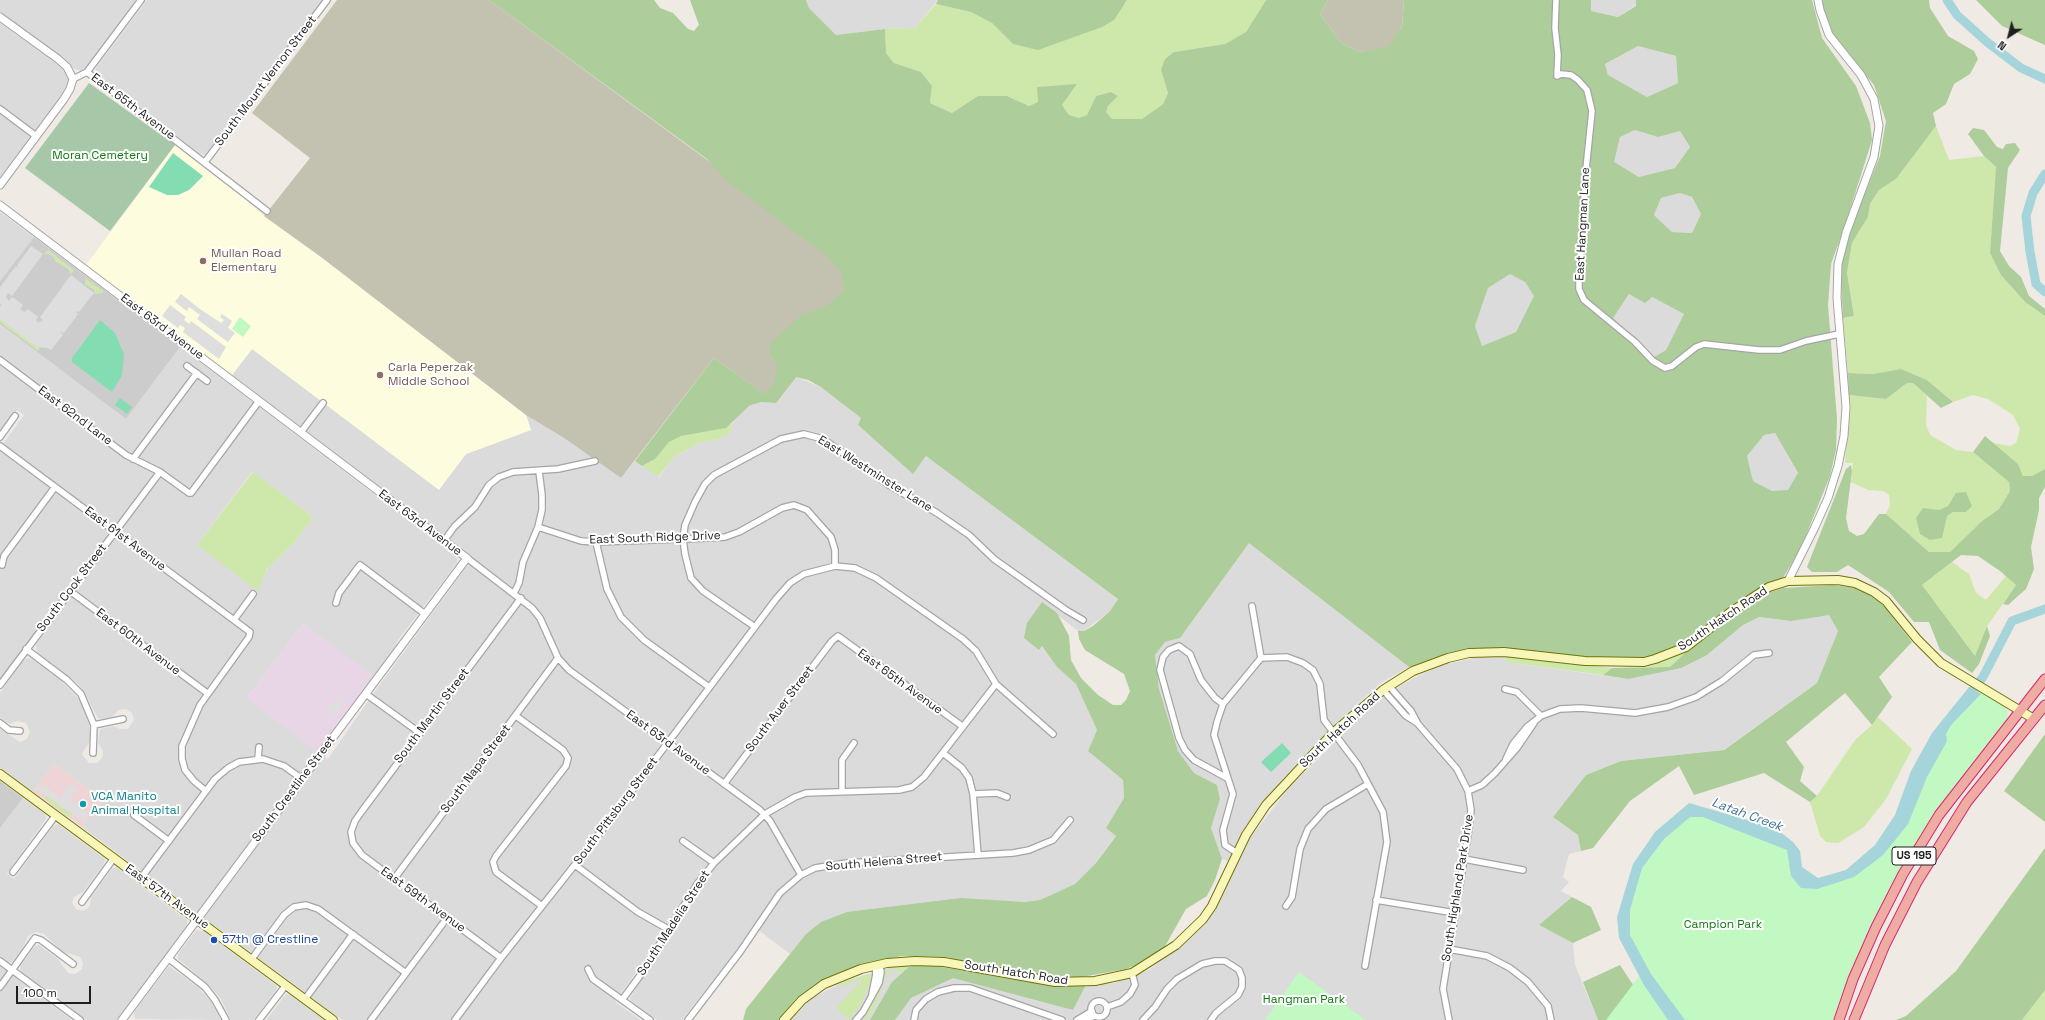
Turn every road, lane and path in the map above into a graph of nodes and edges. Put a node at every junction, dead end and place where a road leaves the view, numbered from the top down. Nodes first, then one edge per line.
1 (141, 0) edge
2 (327, 0) edge
3 (1556, 0) edge
4 (1818, 0) edge
5 (0, 17) edge
6 (88, 72) junction
7 (73, 79) junction
8 (0, 109) edge
9 (36, 136) junction
10 (205, 162) junction
11 (0, 186) edge
12 (0, 205) edge
13 (267, 211) dead end
14 (1839, 334) junction
15 (0, 360) edge
16 (187, 366) dead end
17 (197, 373) junction
18 (207, 381) dead end
19 (259, 401) junction
20 (324, 403) dead end
21 (15, 416) dead end
22 (301, 432) junction
23 (0, 437) edge
24 (0, 446) edge
25 (133, 459) junction
26 (595, 461) dead end
27 (539, 471) junction
28 (160, 472) junction
29 (55, 487) junction
30 (538, 527) junction
31 (114, 531) junction
32 (683, 539) junction
33 (444, 541) junction
34 (596, 542) junction
35 (467, 558) junction
36 (2, 565) dead end
37 (834, 566) junction
38 (1788, 581) junction
39 (70, 591) junction
40 (514, 593) junction
41 (254, 594) dead end
42 (521, 598) junction
43 (336, 604) dead end
44 (1252, 606) dead end
45 (425, 614) junction
46 (234, 620) junction
47 (1083, 620) dead end
48 (755, 627) junction
49 (838, 636) joint
50 (26, 649) junction
51 (1769, 653) dead end
52 (558, 658) junction
53 (1261, 658) junction
54 (2045, 679) edge
55 (996, 684) junction
56 (0, 685) edge
57 (710, 687) junction
58 (1386, 688) junction
59 (1505, 689) dead end
60 (207, 693) junction
61 (366, 694) junction
62 (1223, 704) junction
63 (2045, 705) edge
64 (2020, 711) junction
65 (516, 716) junction
66 (1541, 716) junction
67 (123, 719) dead end
68 (2034, 719) junction
69 (0, 724) edge
70 (94, 725) junction
71 (962, 726) junction
72 (20, 731) dead end
73 (1334, 732) junction
74 (420, 733) junction
75 (1053, 734) dead end
76 (668, 743) junction
77 (854, 743) dead end
78 (258, 747) dead end
79 (93, 753) dead end
80 (943, 753) junction
81 (258, 758) junction
82 (0, 774) edge
83 (1227, 778) junction
84 (302, 779) junction
85 (724, 784) junction
86 (1368, 784) junction
87 (206, 791) junction
88 (1468, 791) junction
89 (842, 792) junction
90 (973, 794) junction
91 (1007, 797) dead end
92 (765, 814) junction
93 (56, 815) junction
94 (134, 815) dead end
95 (1070, 820) dead end
96 (351, 837) joint
97 (169, 841) junction
98 (683, 841) dead end
99 (1237, 853) junction
100 (978, 855) junction
101 (114, 858) junction
102 (1464, 860) junction
103 (714, 863) junction
104 (575, 865) junction
105 (1523, 870) dead end
106 (13, 872) dead end
107 (801, 875) junction
108 (141, 878) junction
109 (394, 879) junction
110 (1376, 900) junction
111 (82, 902) dead end
112 (542, 906) junction
113 (1286, 906) dead end
114 (1455, 913) junction
115 (447, 918) junction
116 (197, 920) junction
117 (668, 929) junction
118 (353, 934) junction
119 (1449, 949) junction
120 (168, 958) junction
121 (501, 958) junction
122 (251, 960) junction
123 (0, 961) edge
124 (73, 964) dead end
125 (877, 965) junction
126 (1365, 966) dead end
127 (588, 969) dead end
128 (12, 970) junction
129 (406, 973) junction
130 (1132, 973) junction
131 (286, 985) junction
132 (0, 987) edge
133 (305, 999) junction
134 (622, 1000) junction
135 (1107, 1007) junction
136 (1093, 1013) junction
137 (126, 1019) edge
138 (80, 1020) edge
139 (226, 1020) edge
140 (259, 1020) edge
141 (333, 1020) edge
142 (371, 1020) edge
143 (455, 1020) edge
144 (650, 1020) edge
145 (688, 1020) edge
146 (784, 1020) edge
147 (856, 1020) edge
148 (914, 1020) edge
149 (1062, 1020) edge
150 (1077, 1020) edge
151 (1085, 1020) edge
152 (1142, 1020) edge
153 (1211, 1020) edge
154 (1449, 1020) edge
155 (1551, 1020) edge
156 (1839, 1020) edge
157 (1854, 1020) edge

1 - 6 street
2 - 10 street, South Mount Vernon Street
3 - 14 street, East Hangman Lane
4 - 14 street
5 - 7 street, East 65th Avenue
6 - 7 street, East 65th Avenue
6 - 10 street, East 65th Avenue
7 - 9 street
8 - 9 street
9 - 11 street
10 - 13 street, East 65th Avenue
12 - 19 street, East 63rd Avenue
14 - 38 street
15 - 25 street, East 62nd Lane
16 - 17 street
17 - 18 street
17 - 25 street
19 - 22 street, East 63rd Avenue
19 - 28 street, East 62nd Lane
20 - 22 street
21 - 23 street
22 - 33 street, East 63rd Avenue
24 - 29 street, East 61st Avenue
25 - 28 street, East 62nd Lane
26 - 27 street
27 - 30 street
27 - 33 street
28 - 31 street, South Cook Street
29 - 31 street, East 61st Avenue
29 - 36 street
30 - 34 street, East South Ridge Drive
30 - 40 street
31 - 39 street, South Cook Street
31 - 46 street, East 61st Avenue
32 - 34 street, East South Ridge Drive
32 - 37 street, East South Ridge Drive
32 - 47 street, East Westminster Lane
32 - 48 street
33 - 35 street, East 63rd Avenue
34 - 57 street
35 - 40 street, East 63rd Avenue
35 - 45 street, South Crestline Street
37 - 48 street, South Pittsburg Street
37 - 55 street
38 - 58 main road, South Hatch Road
38 - 64 main road, South Hatch Road
39 - 50 street, South Cook Street
39 - 60 street, East 60th Avenue
40 - 42 street, East 63rd Avenue
41 - 46 street
42 - 52 street, East 63rd Avenue
42 - 74 street, South Martin Street
43 - 45 street
44 - 53 street
45 - 61 street, South Crestline Street
46 - 60 street, East 61st Avenue
48 - 57 street, South Pittsburg Street
49 - 71 street, East 65th Avenue
49 - 85 street, South Auer Street
50 - 56 street, South Cook Street
50 - 70 street
51 - 66 street
52 - 65 street, South Napa Street
52 - 76 street, East 63rd Avenue
53 - 62 street
53 - 73 street
54 - 64 highway, US 195
55 - 71 street, South Madelia Street
55 - 75 street
57 - 76 street, South Pittsburg Street
58 - 73 main road, South Hatch Road
58 - 88 street, South Highland Park Drive
59 - 66 street
60 - 87 street
61 - 74 street
61 - 84 street, South Crestline Street
62 - 83 street
62 - 83 street
63 - 68 highway, US 195
64 - 68 main road, South Hatch Road
64 - 156 highway, US 195
65 - 109 street, South Napa Street
65 - 112 street
66 - 88 street
67 - 70 street
68 - 157 highway, US 195
69 - 72 street
70 - 79 street
71 - 80 street, South Madelia Street
73 - 86 street
73 - 99 main road, South Hatch Road
74 - 96 street, South Martin Street
76 - 85 street, East 63rd Avenue
76 - 104 street, South Pittsburg Street
77 - 89 street
78 - 81 street
80 - 89 street, South Madelia Street
80 - 90 street
81 - 84 street
81 - 87 street
82 - 93 main road, East 57th Avenue
83 - 99 street
84 - 116 street, South Crestline Street
85 - 92 street, East 63rd Avenue
86 - 110 street
86 - 113 street
87 - 97 street
88 - 102 street, South Highland Park Drive
89 - 92 street, South Madelia Street
90 - 91 street
90 - 100 street
92 - 103 street, South Madelia Street
92 - 107 street, East 63rd Avenue
93 - 101 main road, East 57th Avenue
93 - 106 street
94 - 97 street
95 - 100 street, South Helena Street
96 - 109 street, East 59th Avenue
97 - 108 street
98 - 103 street
99 - 130 main road, South Hatch Road
100 - 107 street, South Helena Street
101 - 108 main road, East 57th Avenue
101 - 111 street
102 - 105 street
102 - 114 street, South Highland Park Drive
103 - 117 street, South Madelia Street
104 - 112 street, South Pittsburg Street
104 - 117 street
107 - 145 street, South Helena Street
108 - 116 main road, East 57th Avenue
109 - 115 street, East 59th Avenue
110 - 114 street
110 - 126 street
112 - 121 street, South Pittsburg Street
114 - 119 street, South Highland Park Drive
115 - 121 street, East 59th Avenue
115 - 129 street
116 - 120 street, South Crestline Street
116 - 122 main road, East 57th Avenue
117 - 134 street, South Madelia Street
118 - 122 street
118 - 129 street
118 - 133 street
119 - 154 street, South Highland Park Drive
119 - 155 street
120 - 137 street, South Crestline Street
120 - 139 street
121 - 143 street, South Pittsburg Street
122 - 131 main road, East 57th Avenue
123 - 128 street
124 - 128 street
125 - 130 main road, South Hatch Road
125 - 146 main road, South Hatch Road
125 - 147 street
127 - 134 street
128 - 132 street
128 - 138 street
129 - 142 street
130 - 135 street
131 - 133 main road, East 57th Avenue
131 - 140 street
133 - 141 main road, East 57th Avenue
134 - 144 street
135 - 136 street
135 - 136 street
136 - 150 street
136 - 151 street
148 - 149 street
152 - 153 street

